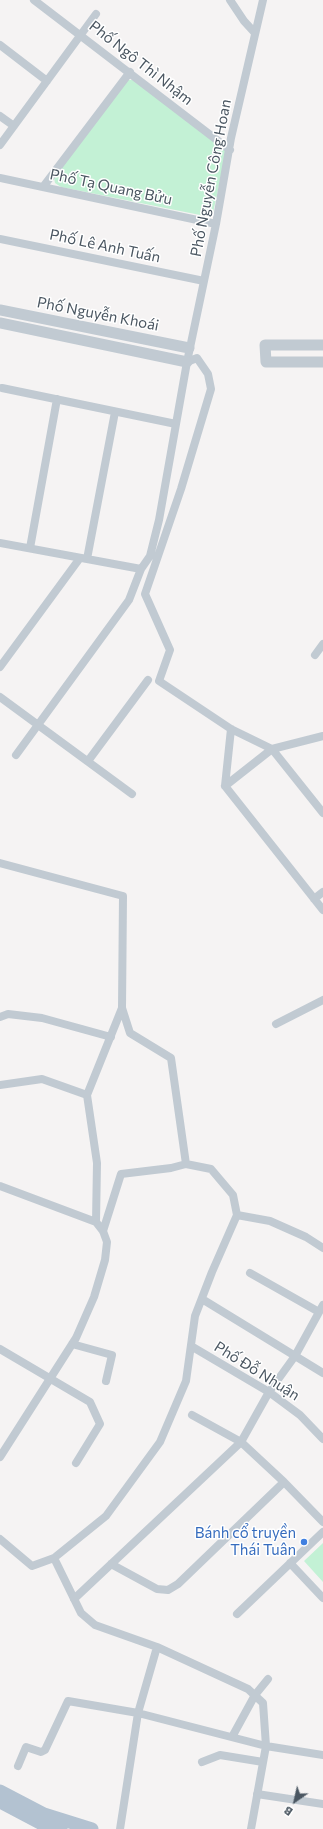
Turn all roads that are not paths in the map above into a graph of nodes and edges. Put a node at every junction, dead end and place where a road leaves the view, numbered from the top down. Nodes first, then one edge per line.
1 (34, 0) edge
2 (230, 0) edge
3 (263, 0) edge
4 (96, 14) dead end
5 (256, 33) junction
6 (81, 35) junction
7 (0, 45) edge
8 (130, 72) junction
9 (47, 81) junction
10 (0, 116) edge
11 (14, 126) junction
12 (0, 145) edge
13 (230, 150) junction
14 (0, 178) edge
15 (43, 187) junction
16 (216, 224) junction
17 (0, 239) edge
18 (204, 281) junction
19 (0, 310) edge
20 (0, 323) edge
21 (323, 345) edge
22 (190, 348) junction
23 (192, 360) junction
24 (323, 362) edge
25 (2, 388) dead end
26 (57, 399) junction
27 (115, 412) junction
28 (176, 424) junction
29 (0, 543) edge
30 (30, 548) junction
31 (83, 558) junction
32 (141, 568) junction
33 (323, 644) edge
34 (315, 655) dead end
35 (0, 667) edge
36 (148, 680) dead end
37 (0, 697) edge
38 (38, 725) junction
39 (232, 729) junction
40 (323, 736) edge
41 (272, 749) junction
42 (16, 755) dead end
43 (88, 762) junction
44 (225, 786) junction
45 (132, 794) dead end
46 (323, 813) edge
47 (0, 863) edge
48 (323, 892) edge
49 (314, 899) junction
50 (323, 910) edge
51 (323, 1000) edge
52 (122, 1008) junction
53 (0, 1018) edge
54 (116, 1024) junction
55 (276, 1024) dead end
56 (130, 1033) junction
57 (111, 1037) junction
58 (0, 1084) edge
59 (87, 1096) junction
60 (186, 1164) junction
61 (0, 1186) edge
62 (237, 1215) junction
63 (96, 1222) junction
64 (103, 1231) junction
65 (323, 1248) edge
66 (250, 1273) dead end
67 (202, 1299) junction
68 (321, 1308) edge
69 (72, 1344) junction
70 (191, 1346) junction
71 (0, 1349) edge
72 (295, 1356) junction
73 (323, 1373) edge
74 (50, 1379) junction
75 (106, 1381) dead end
76 (269, 1392) junction
77 (192, 1415) dead end
78 (323, 1439) edge
79 (241, 1442) junction
80 (0, 1457) edge
81 (76, 1463) dead end
82 (284, 1482) junction
83 (323, 1522) edge
84 (323, 1532) edge
85 (0, 1539) edge
86 (54, 1558) junction
87 (290, 1563) junction
88 (111, 1564) junction
89 (323, 1598) edge
90 (74, 1599) junction
91 (237, 1614) dead end
92 (157, 1647) junction
93 (268, 1679) dead end
94 (255, 1695) junction
95 (138, 1713) junction
96 (232, 1737) junction
97 (266, 1746) junction
98 (323, 1755) edge
99 (202, 1762) dead end
100 (263, 1762) junction
101 (18, 1766) dead end
102 (0, 1791) edge
103 (257, 1794) junction
104 (0, 1802) edge
105 (323, 1804) edge
106 (38, 1826) edge
107 (61, 1829) edge
108 (92, 1829) edge
109 (120, 1829) edge
110 (251, 1829) edge

1 - 6 street, Phố Ngô Thì Nhậm
2 - 5 street
3 - 5 street, Phố Nguyễn Công Hoan
4 - 6 street
5 - 13 street, Phố Nguyễn Công Hoan
6 - 8 street, Phố Ngô Thì Nhậm
6 - 9 street
7 - 9 street
8 - 13 street, Phố Ngô Thì Nhậm
8 - 15 street
9 - 11 street
10 - 11 street
11 - 12 street
13 - 16 street, Phố Nguyễn Công Hoan
14 - 15 street, Phố Tạ Quang Bửu
15 - 16 street, Phố Tạ Quang Bửu
16 - 18 street, Phố Nguyễn Công Hoan
17 - 18 street, Phố Lê Anh Tuấn
18 - 22 street, Phố Nguyễn Công Hoan
19 - 22 street, Phố Nguyễn Khoái
20 - 23 street, Phố Nguyễn Khoái
21 - 24 street
22 - 23 street, Phố Nguyễn Công Hoan
23 - 28 street, Phố Nguyễn Công Hoan
23 - 39 street
25 - 26 street
26 - 27 street
26 - 30 street
27 - 28 street
27 - 31 street
28 - 32 street, Phố Nguyễn Công Hoan
29 - 30 street
30 - 31 street
31 - 32 street
31 - 35 street
32 - 38 street, Phố Nguyễn Công Hoan
33 - 34 street
36 - 43 street
37 - 38 street
38 - 42 street, Phố Nguyễn Công Hoan
38 - 43 street
39 - 41 street
39 - 44 street
40 - 41 street
41 - 44 street
41 - 46 street
43 - 45 street
44 - 49 street
47 - 52 street
48 - 49 street
49 - 50 street
51 - 55 street
52 - 54 street
52 - 56 street
53 - 57 street
54 - 56 street
54 - 57 street
56 - 60 street
57 - 59 street
58 - 59 street
59 - 63 street
60 - 62 street
60 - 64 street
61 - 63 street
62 - 65 street
62 - 67 street
63 - 64 street
64 - 69 street
66 - 68 street
67 - 70 street
67 - 72 street
68 - 72 street
69 - 74 street
69 - 75 street
70 - 76 street, Phố Đỗ Nhuận
70 - 86 street
71 - 74 street
72 - 73 street
72 - 76 street
74 - 80 street
74 - 81 street
76 - 78 street, Phố Đỗ Nhuận
76 - 79 street
77 - 79 street
79 - 82 street
79 - 88 street
82 - 83 street
82 - 88 street
84 - 87 street
85 - 86 street
86 - 90 street
87 - 89 street
87 - 91 street
88 - 90 street
90 - 92 street
92 - 94 street
92 - 95 street
93 - 94 street
94 - 96 street
94 - 97 street
95 - 96 street
95 - 101 street
95 - 109 street
96 - 97 street
97 - 98 street
97 - 100 street
99 - 100 street
100 - 103 street
102 - 108 main road
103 - 105 street
103 - 110 street
104 - 106 main road
106 - 107 main road

